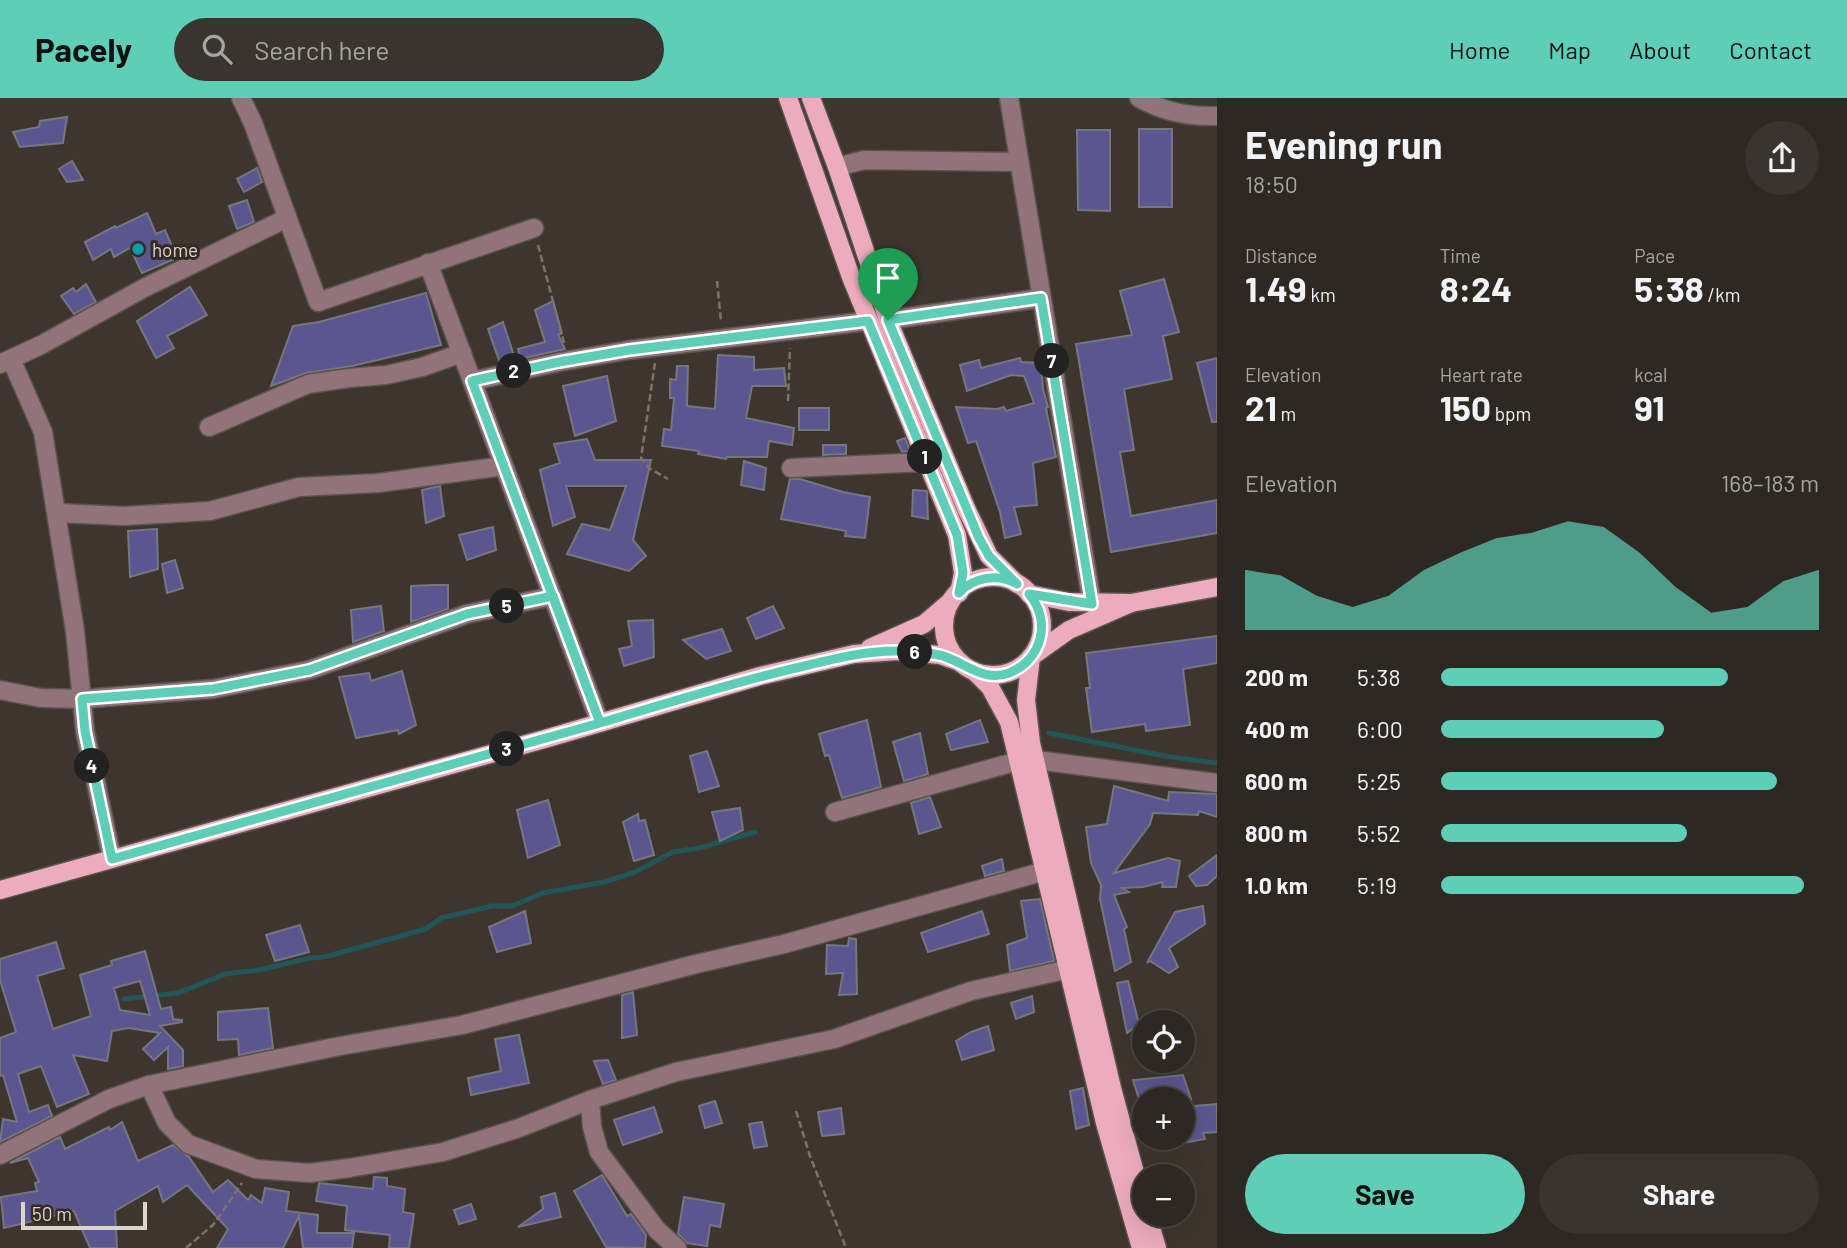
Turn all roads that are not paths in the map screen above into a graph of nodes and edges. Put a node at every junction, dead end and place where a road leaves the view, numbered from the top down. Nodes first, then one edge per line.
1 (241, 98) edge
2 (788, 98) edge
3 (811, 98) edge
4 (1009, 98) edge
5 (1139, 98) edge
6 (1217, 116) edge
7 (1019, 162) junction
8 (837, 167) junction
9 (287, 218) junction
10 (534, 228) road end
11 (428, 263) junction
12 (1041, 298) junction
13 (888, 320) junction
14 (868, 321) junction
15 (462, 353) junction
16 (6, 361) edge
17 (472, 381) junction
18 (209, 427) dead end
19 (927, 463) junction
20 (504, 466) junction
21 (791, 468) dead end
22 (58, 513) junction
23 (1217, 587) edge
24 (1023, 589) junction
25 (553, 596) junction
26 (956, 596) junction
27 (1131, 603) junction
28 (1092, 604) junction
29 (854, 654) junction
30 (1031, 656) junction
31 (967, 667) junction
32 (0, 690) edge
33 (82, 699) junction
34 (600, 723) junction
35 (1027, 760) junction
36 (1217, 783) edge
37 (835, 812) dead end
38 (112, 859) junction
39 (1045, 871) junction
40 (0, 890) edge
41 (1069, 969) junction
42 (149, 1085) junction
43 (590, 1100) junction
44 (0, 1155) edge
45 (1133, 1164) edge
46 (1151, 1227) edge
47 (677, 1248) edge
48 (1141, 1248) edge
49 (1157, 1248) edge

1 - 9 street
2 - 14 main road
3 - 8 main road
4 - 7 street
5 - 6 street
7 - 8 street
7 - 12 street
8 - 13 main road
9 - 11 street
9 - 16 street
10 - 11 street
11 - 15 street
12 - 13 street
12 - 28 street
13 - 24 main road
14 - 17 street
14 - 19 main road
15 - 17 street
15 - 18 street
16 - 22 street
17 - 20 street
19 - 21 street
19 - 26 main road
20 - 22 street
20 - 25 street
22 - 33 street
23 - 27 main road
24 - 26 main road
24 - 28 main road
24 - 30 main road
25 - 33 street
25 - 34 street
26 - 29 main road
26 - 31 main road
27 - 28 main road
27 - 30 main road
29 - 31 main road
29 - 34 main road
30 - 31 main road
30 - 35 main road
31 - 35 main road
32 - 33 street
33 - 38 street
34 - 38 main road
35 - 36 street
35 - 37 street
35 - 39 main road
35 - 45 main road
38 - 40 main road
39 - 41 main road
39 - 42 street
41 - 43 street
41 - 48 main road
42 - 43 street
42 - 44 street
43 - 47 street
46 - 49 main road

